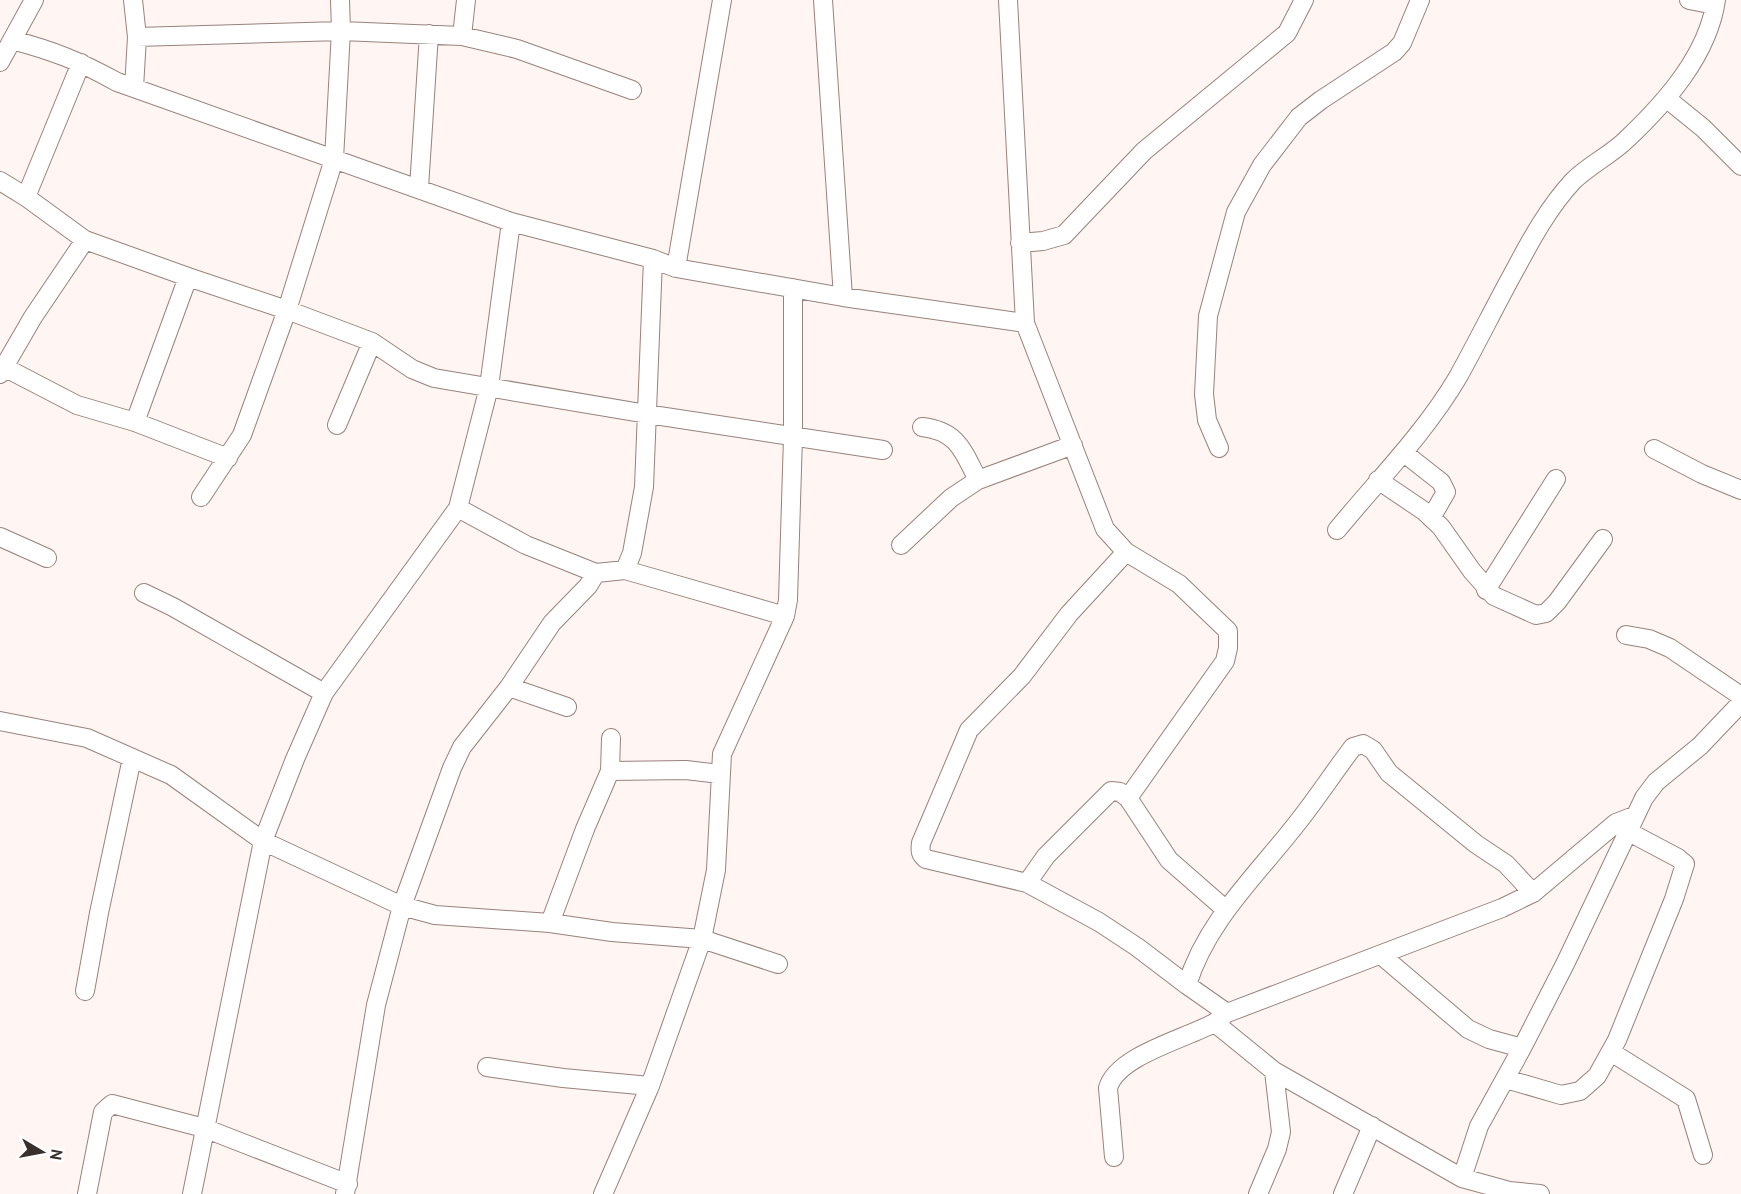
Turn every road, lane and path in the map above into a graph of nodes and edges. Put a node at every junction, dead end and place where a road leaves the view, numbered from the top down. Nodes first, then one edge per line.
1 (34, 0) edge
2 (133, 0) edge
3 (340, 0) edge
4 (466, 0) edge
5 (722, 0) edge
6 (823, 0) edge
7 (1008, 0) edge
8 (1304, 0) edge
9 (1420, 0) edge
10 (1689, 0) edge
11 (1715, 3) edge
12 (341, 31) junction
13 (429, 34) junction
14 (462, 36) junction
15 (137, 37) junction
16 (12, 40) junction
17 (0, 62) edge
18 (81, 63) junction
19 (134, 88) junction
20 (632, 90) dead end
21 (1666, 98) junction
22 (334, 159) junction
23 (1741, 166) edge
24 (0, 182) edge
25 (419, 188) junction
26 (26, 197) junction
27 (511, 222) junction
28 (85, 240) junction
29 (1020, 243) junction
30 (654, 259) junction
31 (676, 268) junction
32 (188, 277) junction
33 (793, 288) junction
34 (843, 297) junction
35 (287, 310) junction
36 (1025, 323) junction
37 (372, 342) junction
38 (1, 368) edge
39 (489, 387) junction
40 (647, 414) junction
41 (135, 422) junction
42 (337, 425) dead end
43 (922, 427) dead end
44 (793, 437) junction
45 (1074, 445) junction
46 (1219, 448) dead end
47 (1654, 449) dead end
48 (884, 450) dead end
49 (1404, 453) junction
50 (228, 458) junction
51 (1556, 479) dead end
52 (978, 480) junction
53 (1378, 480) junction
54 (1741, 490) edge
55 (201, 497) dead end
56 (458, 508) junction
57 (1431, 518) junction
58 (1336, 530) dead end
59 (0, 537) edge
60 (1603, 539) dead end
61 (901, 544) dead end
62 (1126, 552) junction
63 (48, 558) dead end
64 (625, 570) junction
65 (596, 573) junction
66 (1486, 590) junction
67 (144, 593) dead end
68 (785, 616) junction
69 (1626, 635) dead end
70 (508, 687) junction
71 (324, 693) junction
72 (1741, 696) edge
73 (1741, 703) edge
74 (567, 707) dead end
75 (0, 721) edge
76 (611, 738) dead end
77 (132, 758) junction
78 (610, 771) junction
79 (720, 774) junction
80 (1128, 798) junction
81 (1631, 823) junction
82 (263, 842) junction
83 (1027, 883) junction
84 (1533, 893) junction
85 (402, 906) junction
86 (1226, 909) junction
87 (550, 923) junction
88 (702, 939) junction
89 (1381, 955) junction
90 (778, 964) dead end
91 (1188, 985) junction
92 (85, 991) dead end
93 (1221, 1018) junction
94 (1522, 1048) junction
95 (1611, 1052) junction
96 (487, 1067) dead end
97 (1274, 1071) junction
98 (1506, 1079) junction
99 (650, 1086) junction
100 (1372, 1126) junction
101 (204, 1128) junction
102 (1703, 1155) dead end
103 (1114, 1157) dead end
104 (1462, 1178) junction
105 (346, 1189) edge
106 (1509, 1193) edge
107 (87, 1194) edge
108 (192, 1194) edge
109 (603, 1194) edge
110 (1258, 1194) edge
111 (1343, 1194) edge
112 (1540, 1194) edge

1 - 16 street
2 - 15 street
3 - 12 street
4 - 14 street
5 - 31 street
6 - 34 street
7 - 29 street
8 - 29 street
9 - 46 street
10 - 11 street
11 - 21 street
12 - 13 street
12 - 15 street
12 - 22 street
13 - 14 street
13 - 25 street
14 - 20 street
15 - 19 street
16 - 17 street
16 - 18 street
18 - 19 street
18 - 26 street
19 - 22 street
21 - 23 street
21 - 49 street
22 - 25 street
22 - 35 street
24 - 26 street
25 - 27 street
26 - 28 street
27 - 30 street
27 - 39 street
28 - 32 street
28 - 38 street
29 - 36 street
30 - 31 street
30 - 40 street
31 - 33 street
32 - 35 street
32 - 41 street
33 - 34 street
33 - 44 street
34 - 36 street
35 - 37 street
35 - 50 street
36 - 45 street
37 - 39 street
37 - 42 street
38 - 41 street
39 - 40 street
39 - 56 street
40 - 44 street
40 - 64 street
41 - 50 street
43 - 52 street
44 - 48 street
44 - 68 street
45 - 52 street
45 - 62 street
47 - 54 street
49 - 53 street
49 - 57 street
50 - 55 street
51 - 66 street
52 - 61 street
53 - 57 street
53 - 58 street
56 - 65 street
56 - 71 street
57 - 66 street
59 - 63 street
60 - 66 street
62 - 80 street
62 - 83 street
64 - 65 street
64 - 68 street
65 - 70 street
67 - 71 street
68 - 79 street
69 - 72 street
70 - 74 street
70 - 85 street
71 - 82 street
73 - 81 street
75 - 77 street
76 - 78 street
77 - 82 street
77 - 92 street
78 - 79 street
78 - 87 street
79 - 88 street
80 - 83 street
80 - 86 street
81 - 84 street
81 - 94 street
81 - 95 street
82 - 85 street
82 - 101 street
83 - 91 street
84 - 86 street
84 - 89 street
85 - 87 street
85 - 105 street
86 - 91 street
87 - 88 street
88 - 90 street
88 - 99 street
89 - 93 street
89 - 94 street
91 - 93 street
93 - 97 street
93 - 103 street
94 - 98 street
95 - 98 street
95 - 102 street
96 - 99 street
97 - 100 street
97 - 110 street
98 - 104 street
99 - 109 street
100 - 104 street
100 - 111 street
101 - 105 street
101 - 107 street
101 - 108 street
104 - 106 street
106 - 112 street

